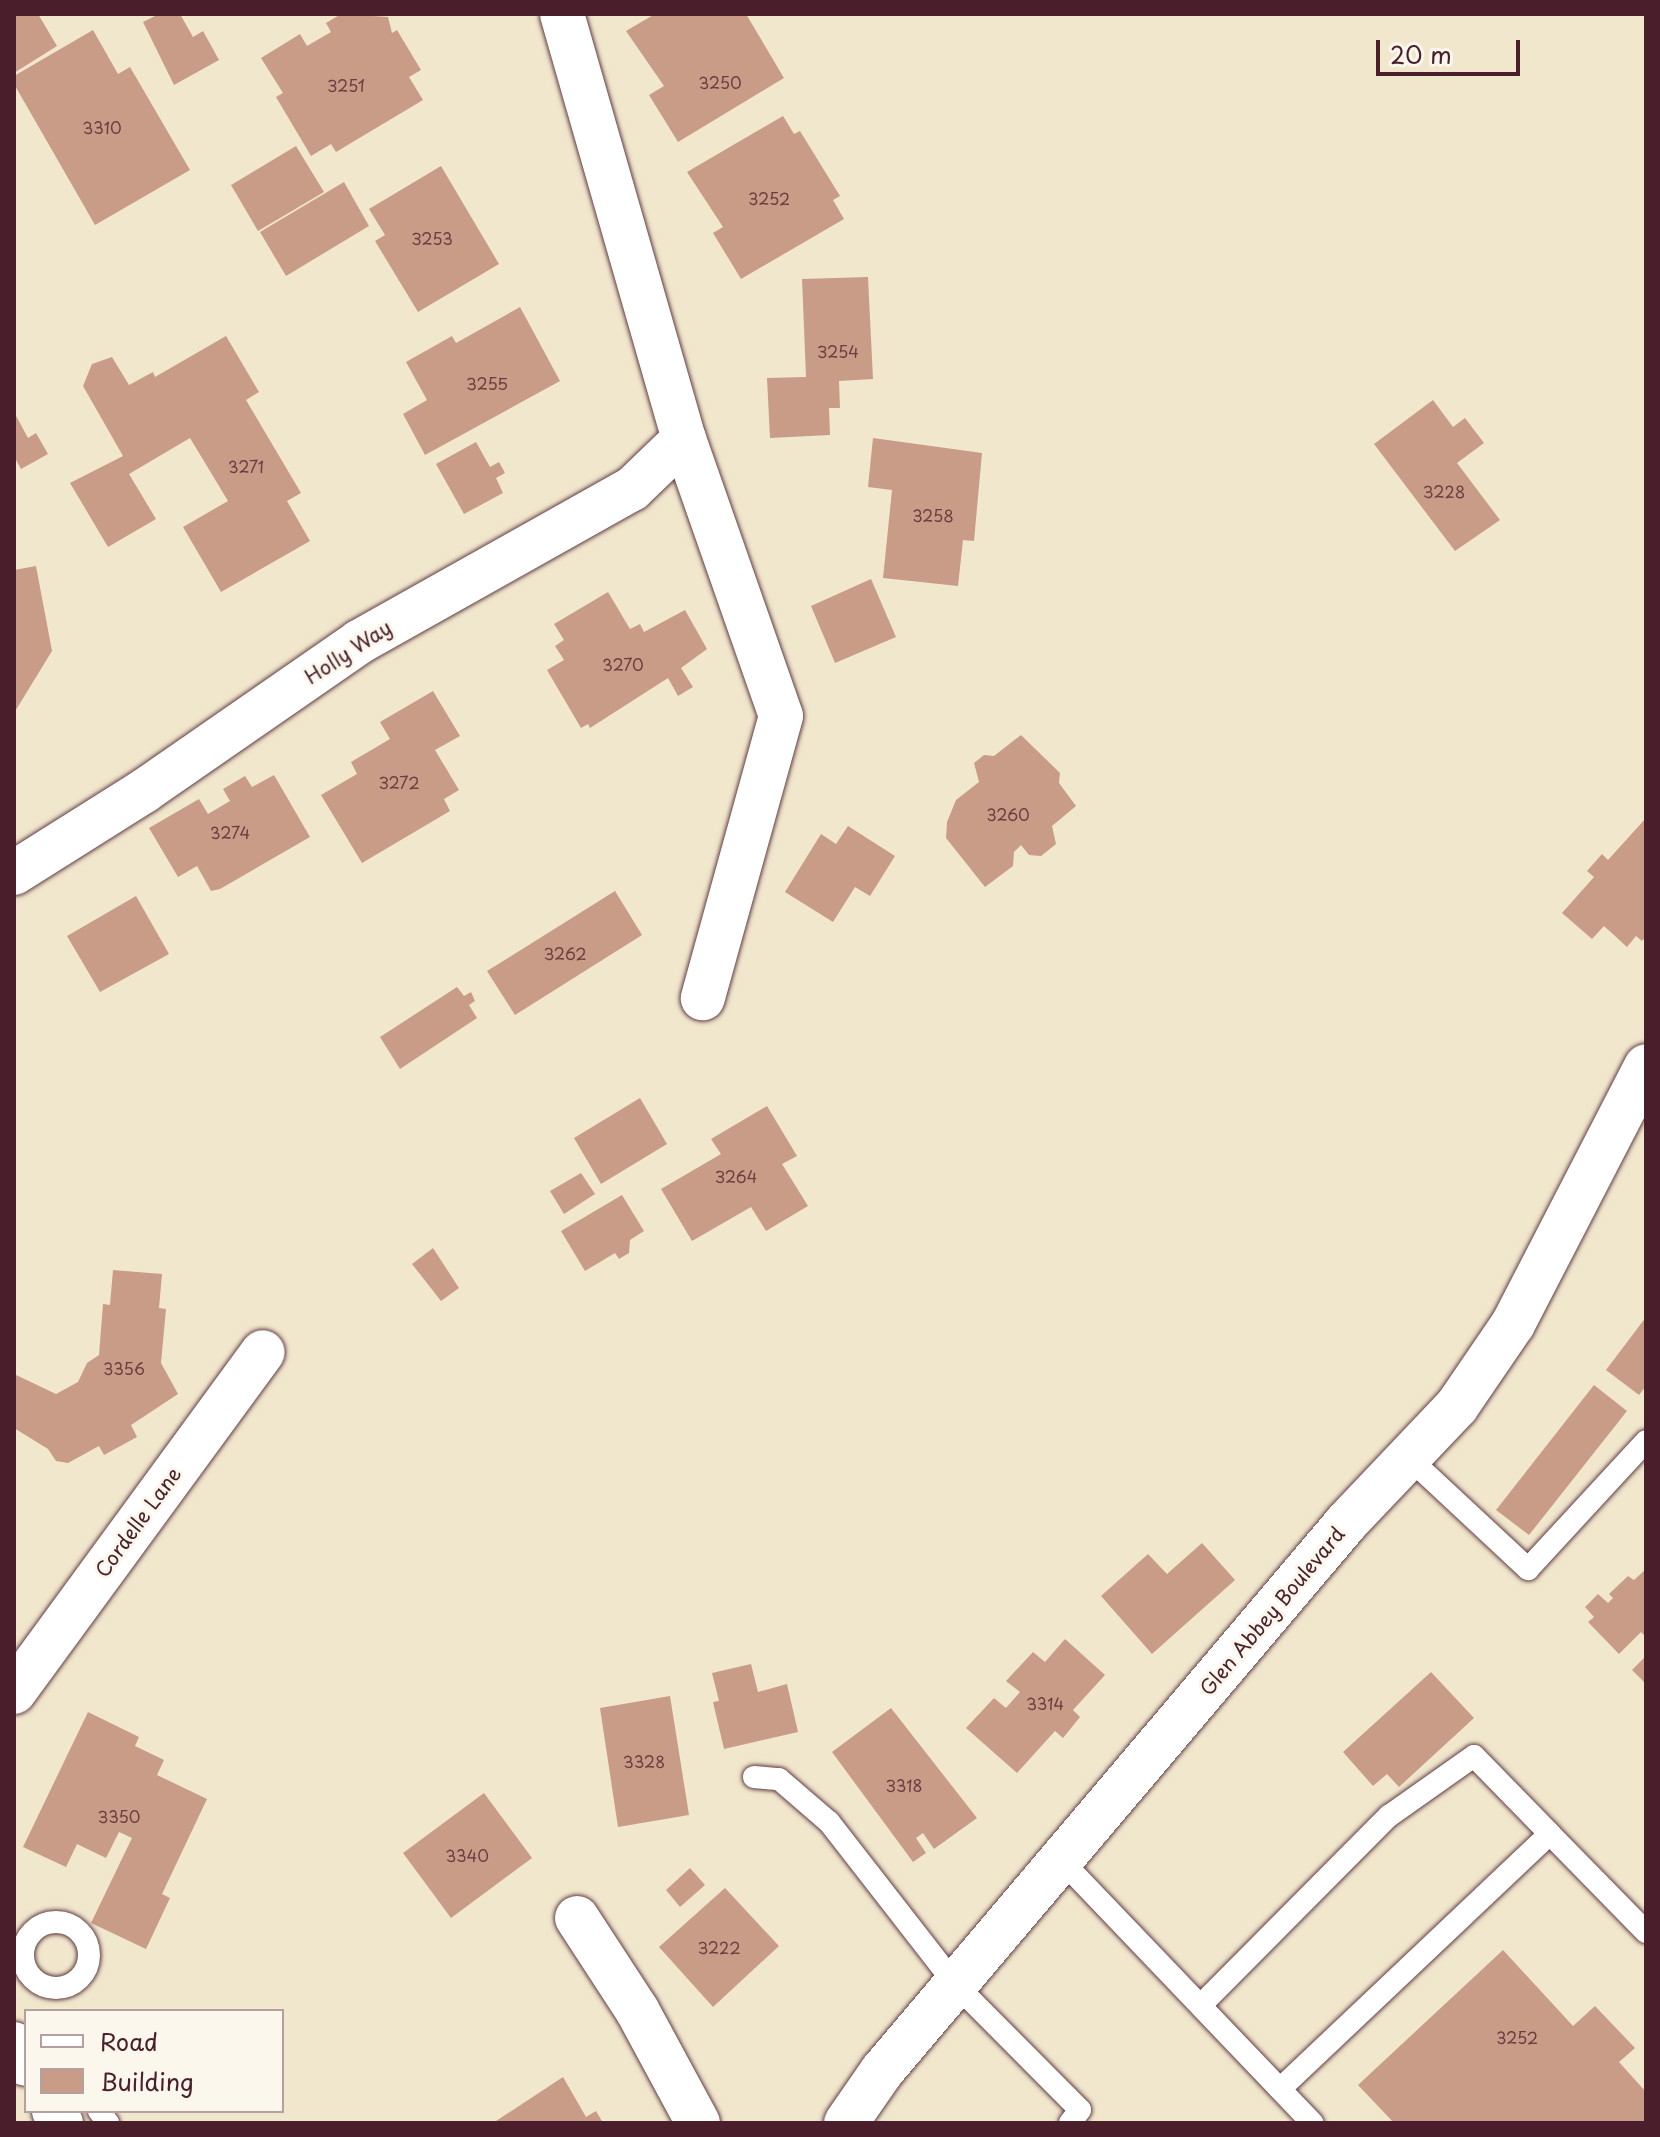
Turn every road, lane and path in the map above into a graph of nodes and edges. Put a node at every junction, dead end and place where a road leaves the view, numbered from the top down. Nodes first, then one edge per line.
1 (562, 14) edge
2 (684, 439) junction
3 (14, 873) edge
4 (703, 998) dead end
5 (1646, 1067) edge
6 (263, 1352) dead end
7 (1646, 1441) edge
8 (1409, 1458) junction
9 (14, 1692) edge
10 (754, 1777) dead end
11 (1550, 1834) junction
12 (1061, 1860) junction
13 (577, 1918) dead end
14 (1646, 1932) edge
15 (955, 1984) junction
16 (49, 1988) dead end
17 (1201, 2005) junction
18 (50, 2009) edge
19 (1280, 2089) junction
20 (1081, 2119) edge
21 (698, 2123) edge
22 (846, 2123) edge
23 (1312, 2123) edge

1 - 2 street
2 - 3 street, Holly Way
2 - 4 street
5 - 8 street, Glen Abbey Boulevard
6 - 9 street, Cordelle Lane
7 - 8 lane
8 - 12 street, Glen Abbey Boulevard
10 - 15 lane
11 - 14 lane
11 - 17 lane
11 - 19 lane
12 - 15 street, Glen Abbey Boulevard
12 - 17 lane
13 - 21 street
15 - 20 lane
15 - 22 street, Glen Abbey Boulevard
16 - 18 lane
17 - 19 lane
19 - 23 lane

